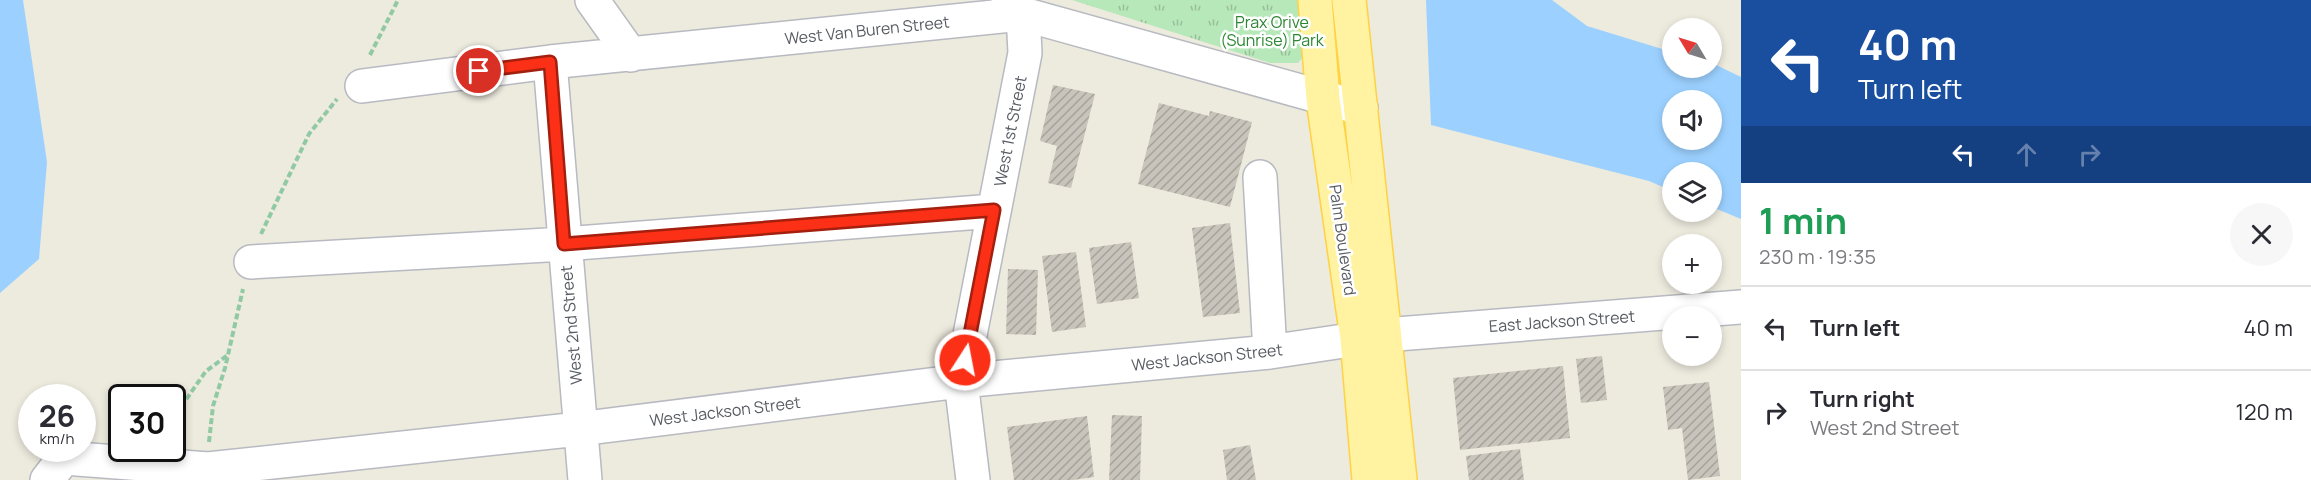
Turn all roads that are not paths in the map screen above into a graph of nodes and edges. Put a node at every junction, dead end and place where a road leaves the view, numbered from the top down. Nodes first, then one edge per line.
1 (592, 0) edge
2 (1315, 0) edge
3 (1349, 0) edge
4 (1015, 7) edge
5 (631, 55) junction
6 (550, 62) junction
7 (362, 86) dead end
8 (1323, 99) junction
9 (1361, 108) junction
10 (1260, 177) dead end
11 (994, 210) junction
12 (564, 244) junction
13 (251, 262) dead end
14 (1741, 308) edge
15 (1370, 337) junction
16 (1270, 352) junction
17 (961, 381) junction
18 (579, 429) junction
19 (56, 469) edge
20 (585, 480) edge
21 (973, 480) edge
22 (1369, 480) edge
23 (1400, 480) edge

1 - 5 street
2 - 8 main road, Palm Boulevard
3 - 9 main road, Palm Boulevard
4 - 5 street, West Van Buren Street
4 - 8 street, West Van Buren Street
4 - 11 street, West 1st Street
5 - 6 street, West Van Buren Street
6 - 7 street, West Van Buren Street
6 - 12 street, West 2nd Street
8 - 9 street, West Van Buren Street
8 - 15 main road, Palm Boulevard
9 - 15 main road, Palm Boulevard
10 - 16 street
11 - 12 street
11 - 17 street, West 1st Street
12 - 13 street
12 - 18 street, West 2nd Street
14 - 15 street, East Jackson Street
15 - 16 street, West Jackson Street
15 - 22 main road, Palm Boulevard
15 - 23 main road, Palm Boulevard
16 - 17 street, West Jackson Street
17 - 18 street, West Jackson Street
17 - 21 street, West 1st Street
18 - 19 street, West Jackson Street
18 - 20 street, West 2nd Street

